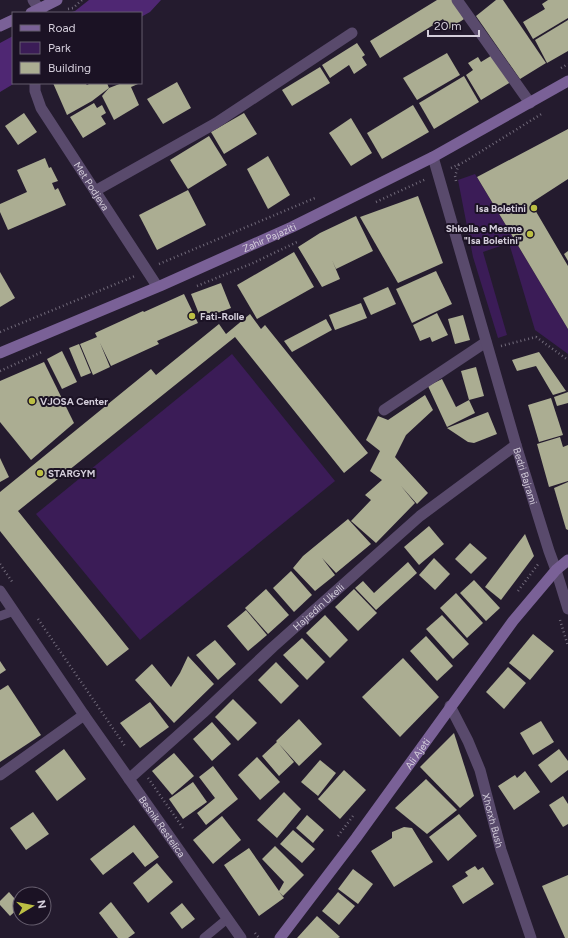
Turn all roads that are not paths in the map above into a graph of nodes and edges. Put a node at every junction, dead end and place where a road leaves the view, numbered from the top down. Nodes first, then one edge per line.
1 (33, 0) edge
2 (56, 0) edge
3 (457, 0) edge
4 (38, 12) edge
5 (12, 20) edge
6 (0, 26) edge
7 (352, 33) dead end
8 (568, 81) edge
9 (35, 84) edge
10 (530, 103) junction
11 (433, 157) junction
12 (95, 191) junction
13 (157, 286) junction
14 (487, 345) junction
15 (0, 353) edge
16 (384, 410) dead end
17 (516, 446) junction
18 (568, 560) edge
19 (556, 570) junction
20 (0, 592) edge
21 (568, 609) edge
22 (14, 611) junction
23 (0, 616) edge
24 (450, 706) junction
25 (84, 715) junction
26 (0, 775) edge
27 (129, 779) junction
28 (227, 919) junction
29 (204, 938) edge
30 (241, 938) edge
31 (280, 938) edge
32 (531, 938) edge

1 - 4 street
2 - 4 main road
3 - 10 street
5 - 6 main road
7 - 12 street
8 - 10 main road, Zahir Pajaziti
9 - 12 street, Met Podjeva
10 - 11 main road, Zahir Pajaziti
11 - 13 main road, Zahir Pajaziti
11 - 14 street, Bedri Bajrami
12 - 13 street, Met Podjeva
13 - 15 main road, Zahir Pajaziti
14 - 16 street
14 - 17 street, Bedri Bajrami
17 - 19 street, Bedri Bajrami
17 - 27 street, Hajredin Ukelli
18 - 19 main road, Ali Ajeti
19 - 21 street, Bedri Bajrami
19 - 24 main road, Ali Ajeti
20 - 22 street, Besnik Restelica
22 - 23 lane
22 - 25 street, Besnik Restelica
24 - 31 main road, Ali Ajeti
24 - 32 street, Xhorxh Bush
25 - 26 street
25 - 27 street, Besnik Restelica
27 - 28 street, Besnik Restelica
28 - 29 lane
28 - 30 street, Besnik Restelica

